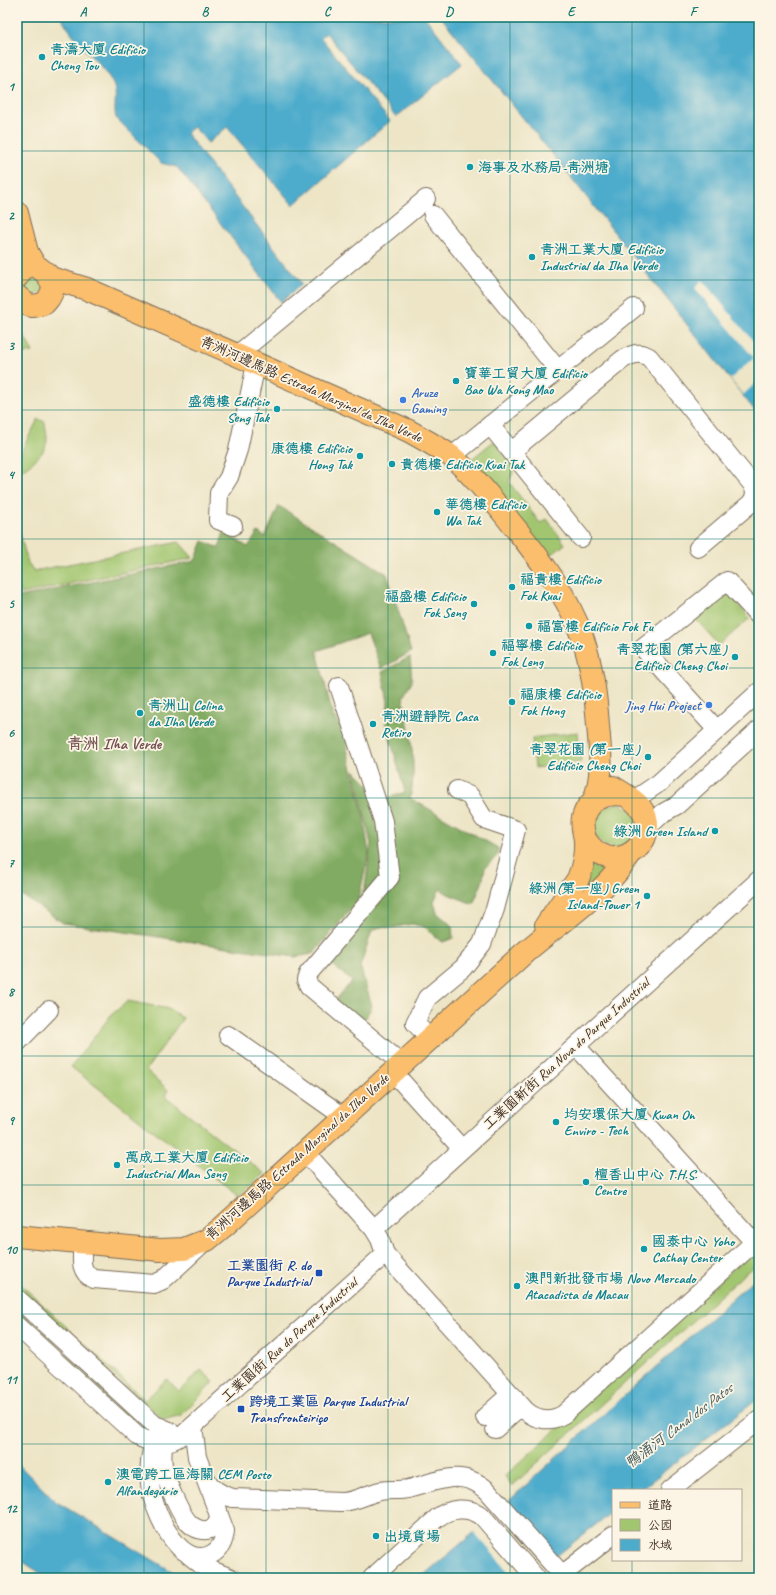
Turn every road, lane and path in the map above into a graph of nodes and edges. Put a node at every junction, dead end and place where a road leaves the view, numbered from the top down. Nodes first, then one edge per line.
1 (426, 198) dead end
2 (17, 213) edge
3 (433, 215) dead end
4 (27, 252) junction
5 (19, 275) edge
6 (35, 292) edge
7 (634, 308) dead end
8 (236, 355) junction
9 (256, 364) junction
10 (552, 375) junction
11 (490, 425) junction
12 (512, 451) junction
13 (451, 457) junction
14 (233, 526) dead end
15 (581, 538) dead end
16 (698, 548) dead end
17 (759, 616) edge
18 (339, 686) dead end
19 (759, 692) edge
20 (717, 730) junction
21 (759, 730) edge
22 (601, 765) junction
23 (458, 790) dead end
24 (629, 798) junction
25 (594, 800) junction
26 (647, 828) junction
27 (585, 839) junction
28 (630, 854) junction
29 (759, 880) edge
30 (531, 947) junction
31 (49, 1010) dead end
32 (228, 1035) dead end
33 (430, 1039) junction
34 (17, 1043) edge
35 (576, 1046) junction
36 (397, 1068) junction
37 (344, 1117) junction
38 (462, 1149) junction
39 (305, 1152) junction
40 (374, 1229) junction
41 (17, 1236) edge
42 (207, 1240) junction
43 (756, 1240) edge
44 (83, 1243) junction
45 (385, 1254) junction
46 (17, 1298) edge
47 (17, 1326) edge
48 (513, 1401) junction
49 (759, 1420) edge
50 (490, 1423) dead end
51 (193, 1426) junction
52 (159, 1437) junction
53 (205, 1477) junction
54 (671, 1489) edge
55 (218, 1510) junction
56 (612, 1536) edge
57 (187, 1552) junction
58 (561, 1575) edge
59 (231, 1578) edge
60 (372, 1578) edge
61 (536, 1578) edge

1 - 8 street
2 - 4 main road
3 - 10 street
4 - 5 main road
4 - 6 main road
5 - 6 main road
6 - 8 main road, 青洲河邊馬路 Estrada Marginal da Ilha Verde
7 - 10 street
8 - 9 main road, 青洲河邊馬路 Estrada Marginal da Ilha Verde
9 - 13 main road, 青洲河邊馬路 Estrada Marginal da Ilha Verde
9 - 14 street
10 - 11 street
11 - 12 street
11 - 13 street
12 - 15 street
12 - 16 street
13 - 22 main road, 青洲河邊馬路 Estrada Marginal da Ilha Verde
17 - 20 street
18 - 36 street
19 - 20 street
20 - 24 street
21 - 26 street
22 - 24 main road, 青洲河邊馬路 Estrada Marginal da Ilha Verde
22 - 25 main road, 青洲河邊馬路 Estrada Marginal da Ilha Verde
23 - 33 street
24 - 25 main road
24 - 26 main road, 青洲河邊馬路 Estrada Marginal da Ilha Verde
25 - 27 main road, 青洲河邊馬路 Estrada Marginal da Ilha Verde
26 - 28 main road, 青洲河邊馬路 Estrada Marginal da Ilha Verde
27 - 28 main road
27 - 30 main road, 青洲河邊馬路 Estrada Marginal da Ilha Verde
28 - 30 main road, 青洲河邊馬路 Estrada Marginal da Ilha Verde
29 - 35 street, 工業園新街 Rua Nova do Parque Industrial
30 - 33 main road, 青洲河邊馬路 Estrada Marginal da Ilha Verde
31 - 34 street
32 - 37 street
33 - 36 main road, 青洲河邊馬路 Estrada Marginal da Ilha Verde
35 - 38 street, 工業園新街 Rua Nova do Parque Industrial
35 - 43 street
36 - 37 main road, 青洲河邊馬路 Estrada Marginal da Ilha Verde
36 - 38 street
37 - 39 main road, 青洲河邊馬路 Estrada Marginal da Ilha Verde
38 - 40 street, 工業園新街 Rua Nova do Parque Industrial
39 - 40 street
39 - 42 main road, 青洲河邊馬路 Estrada Marginal da Ilha Verde
40 - 45 street
41 - 44 main road, 青洲河邊馬路 Estrada Marginal da Ilha Verde
42 - 44 main road, 青洲河邊馬路 Estrada Marginal da Ilha Verde
42 - 44 street
43 - 48 street
45 - 48 street
45 - 51 street, 工業園街 Rua do Parque Industrial
46 - 52 street
47 - 52 street
48 - 50 street
49 - 54 street
51 - 52 street, 工業園街 Rua do Parque Industrial
51 - 53 street
52 - 55 street
52 - 57 street
53 - 55 street
53 - 58 street
55 - 57 street
56 - 58 street
57 - 59 street
60 - 61 street

